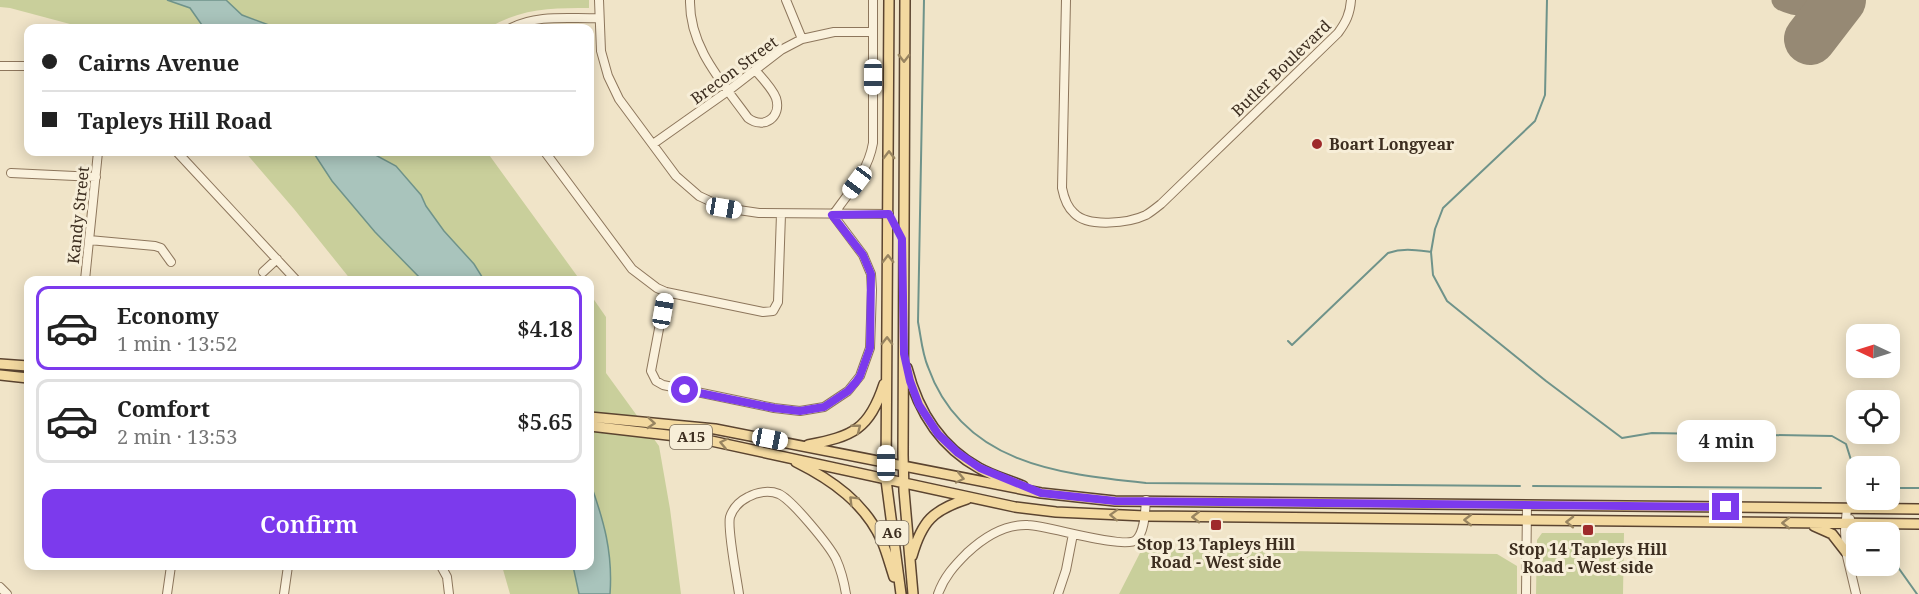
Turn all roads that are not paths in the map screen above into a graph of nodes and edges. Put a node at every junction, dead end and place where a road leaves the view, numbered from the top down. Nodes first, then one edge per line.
1 (599, 0) edge
2 (690, 0) edge
3 (786, 0) edge
4 (873, 0) edge
5 (889, 0) edge
6 (904, 0) edge
7 (1066, 0) edge
8 (1351, 0) edge
9 (599, 18) junction
10 (519, 24) edge
11 (873, 32) junction
12 (802, 39) junction
13 (0, 66) edge
14 (24, 66) edge
15 (755, 70) junction
16 (728, 91) junction
17 (653, 144) junction
18 (98, 156) edge
19 (181, 156) edge
20 (548, 156) edge
21 (11, 172) dead end
22 (96, 177) junction
23 (903, 200) junction
24 (781, 214) junction
25 (889, 214) junction
26 (832, 215) junction
27 (902, 239) junction
28 (89, 240) junction
29 (277, 259) junction
30 (171, 262) dead end
31 (263, 273) dead end
32 (85, 276) edge
33 (292, 276) edge
34 (666, 292) junction
35 (904, 354) junction
36 (0, 364) edge
37 (24, 366) edge
38 (0, 375) edge
39 (887, 376) junction
40 (24, 378) edge
41 (594, 422) edge
42 (594, 422) edge
43 (802, 446) junction
44 (782, 455) junction
45 (886, 463) junction
46 (903, 466) junction
47 (886, 480) junction
48 (904, 484) junction
49 (1041, 493) junction
50 (969, 498) junction
51 (1146, 500) junction
52 (1527, 505) junction
53 (1846, 508) edge
54 (1900, 509) edge
55 (1919, 509) edge
56 (1145, 516) junction
57 (1527, 521) junction
58 (1809, 524) junction
59 (1846, 524) edge
60 (1900, 524) edge
61 (1919, 524) edge
62 (1073, 534) junction
63 (1846, 552) edge
64 (910, 564) junction
65 (170, 570) edge
66 (287, 570) edge
67 (444, 570) edge
68 (1852, 576) edge
69 (1854, 576) edge
70 (1854, 583) junction
71 (0, 587) edge
72 (900, 590) edge
73 (7, 594) edge
74 (167, 594) edge
75 (284, 594) edge
76 (449, 594) edge
77 (739, 594) edge
78 (846, 594) edge
79 (913, 594) edge
80 (938, 594) edge
81 (1058, 594) edge
82 (1526, 594) edge
83 (1856, 594) edge

1 - 9 street
2 - 16 street
3 - 12 street
4 - 11 street
25 -> 5 main road, A6
6 -> 23 main road, A6
7 - 8 street, Butler Boulevard
9 - 10 street
9 - 17 street
11 - 12 street, Brecon Street
11 - 26 street
12 - 15 street, Brecon Street
13 - 14 street
15 - 16 street, Brecon Street
15 - 16 street
16 - 17 street, Brecon Street
17 - 24 street
18 - 22 street, Kandy Street
19 - 29 street
20 - 34 street
21 - 22 street
22 - 28 street, Kandy Street
23 - 25 main road
23 - 27 main road, A6
24 - 26 street
24 - 34 street
25 - 26 street
25 - 27 main road
39 -> 25 main road, A6
26 - 34 street
27 - 35 main road, A6
28 - 30 street
28 - 32 street, Kandy Street
29 - 31 street
29 - 33 street
35 - 46 main road, A6
35 - 49 main road
36 - 37 main road
38 - 40 main road
43 -> 39 main road
39 - 45 main road, A6
41 -> 43 main road, A15
44 -> 42 main road, A15
43 - 45 main road, A15
44 - 47 main road, A15
72 -> 44 main road
45 - 46 main road, A15
45 - 47 main road, A6
46 - 48 main road, A6
46 -> 49 main road, A15
47 - 48 main road, A15
47 - 72 main road, A6
48 - 50 main road, A15
48 - 64 main road, A6
49 - 51 main road, A15
56 -> 50 main road, A15
50 - 64 main road
51 - 52 main road, A15
51 - 56 street
52 - 53 main road, A15
52 - 57 street
54 - 55 main road, A15
57 -> 56 main road, A15
56 - 62 street
58 -> 57 main road, A15
57 - 82 street
58 - 59 main road, A15
58 - 63 main road
60 - 61 main road, A15
62 - 80 street
62 - 81 street
64 - 79 main road, A6
65 - 74 street
66 - 75 street
67 - 76 street
68 - 70 street
69 - 70 street
70 - 83 street
71 - 73 street
77 - 78 street

